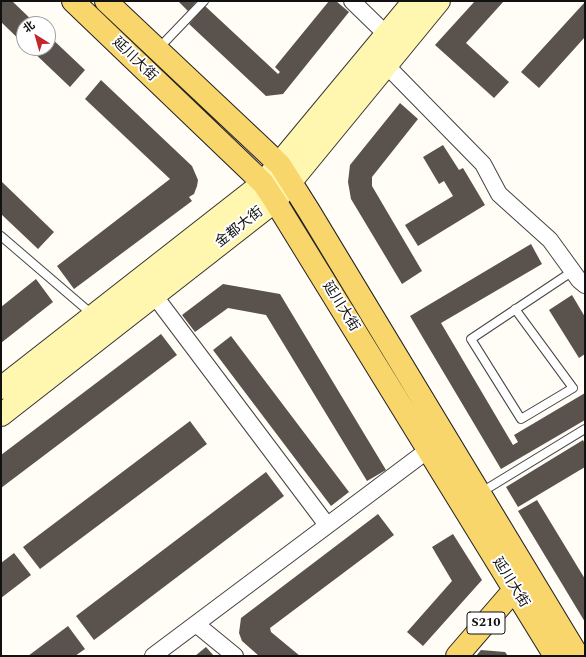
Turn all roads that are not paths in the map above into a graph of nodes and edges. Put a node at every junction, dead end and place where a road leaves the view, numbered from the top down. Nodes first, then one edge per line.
1 (73, 1) edge
2 (106, 1) edge
3 (204, 1) edge
4 (352, 1) edge
5 (414, 1) edge
6 (439, 1) edge
7 (387, 35) junction
8 (158, 50) junction
9 (386, 65) junction
10 (285, 174) junction
11 (263, 183) junction
12 (275, 201) junction
13 (1, 236) edge
14 (573, 270) junction
15 (585, 285) edge
16 (154, 295) junction
17 (515, 309) junction
18 (94, 315) junction
19 (1, 388) edge
20 (1, 415) edge
21 (585, 429) edge
22 (428, 450) junction
23 (479, 494) junction
24 (327, 525) junction
25 (514, 590) junction
26 (196, 624) junction
27 (153, 656) edge
28 (235, 656) edge
29 (457, 656) edge
30 (555, 656) edge
31 (578, 656) edge

1 - 11 main road, 延川大街
2 - 8 main road, 延川大街
3 - 8 lane
4 - 7 street
5 - 7 main road, 金都大街
6 - 9 main road, 金都大街
7 - 10 main road, 金都大街
8 - 10 main road, 延川大街
9 - 10 main road, 金都大街
9 - 14 street
10 - 11 main road, 金都大街
10 - 12 main road, 金都大街
10 - 23 main road, 延川大街
11 - 12 main road, 延川大街
11 - 18 main road, 金都大街
12 - 16 main road, 金都大街
12 - 22 main road, 延川大街
13 - 18 lane
14 - 15 street
14 - 17 lane
16 - 20 main road, 金都大街
16 - 24 street
17 - 17 lane
18 - 19 main road, 金都大街
21 - 23 lane
22 - 24 street
22 - 25 main road, 延川大街
23 - 31 main road, 延川大街
24 - 26 street
25 - 29 main road, S210
25 - 30 main road, 延川大街
26 - 27 street
26 - 28 street

